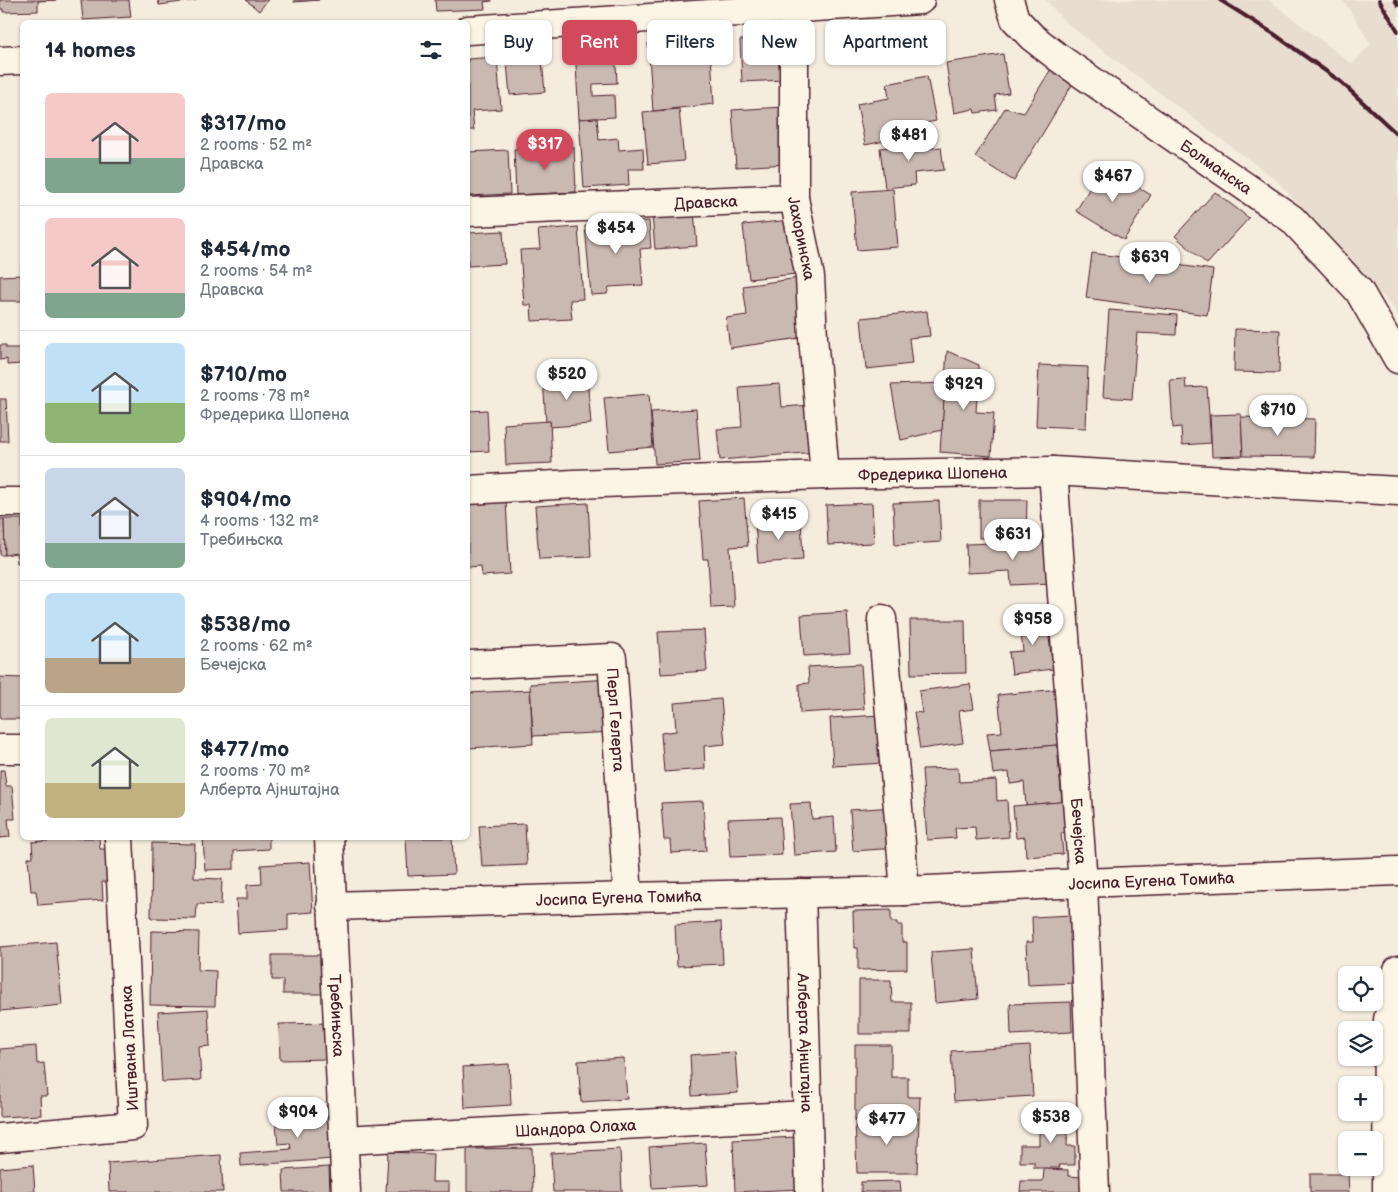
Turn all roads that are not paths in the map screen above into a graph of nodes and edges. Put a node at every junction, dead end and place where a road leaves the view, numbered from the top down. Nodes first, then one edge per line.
1 (920, 0) edge
2 (1008, 0) edge
3 (794, 4) edge
4 (470, 30) edge
5 (20, 60) edge
6 (0, 62) edge
7 (794, 198) junction
8 (470, 212) edge
9 (1398, 359) edge
10 (1053, 471) junction
11 (825, 476) junction
12 (470, 490) edge
13 (1398, 491) edge
14 (0, 502) edge
15 (20, 502) edge
16 (882, 620) dead end
17 (470, 665) edge
18 (0, 749) edge
19 (20, 749) edge
20 (119, 840) edge
21 (329, 840) edge
22 (1398, 871) edge
23 (1083, 883) junction
24 (906, 891) junction
25 (801, 893) junction
26 (628, 897) junction
27 (331, 906) junction
28 (1398, 970) edge
29 (807, 1115) junction
30 (0, 1138) edge
31 (344, 1140) junction
32 (346, 1192) edge
33 (810, 1192) edge
34 (1095, 1192) edge
35 (1388, 1192) edge

1 - 3 street
2 - 9 street, Болманска
3 - 4 street
3 - 7 street, Јахоринска
5 - 6 street
7 - 8 street, Дравска
7 - 11 street, Јахоринска
10 - 11 street, Фредерика Шопена
10 - 13 street, Фредерика Шопена
10 - 23 street, Бечејска
11 - 12 street, Фредерика Шопена
14 - 15 street
16 - 24 street
17 - 26 street, Перл Гелерта
18 - 19 street
20 - 30 street, Иштвана Латака
21 - 27 street, Требињска
22 - 23 street, Јосипа Еугена Томића
23 - 24 street, Јосипа Еугена Томића
23 - 34 street, Бечејска
24 - 25 street, Јосипа Еугена Томића
25 - 26 street, Јосипа Еугена Томића
25 - 29 street, Алберта Ајнштајна
26 - 27 street, Јосипа Еугена Томића
27 - 31 street, Требињска
28 - 35 street
29 - 31 street, Шандора Олаха
29 - 33 street, Алберта Ајнштајна
31 - 32 street, Требињска

